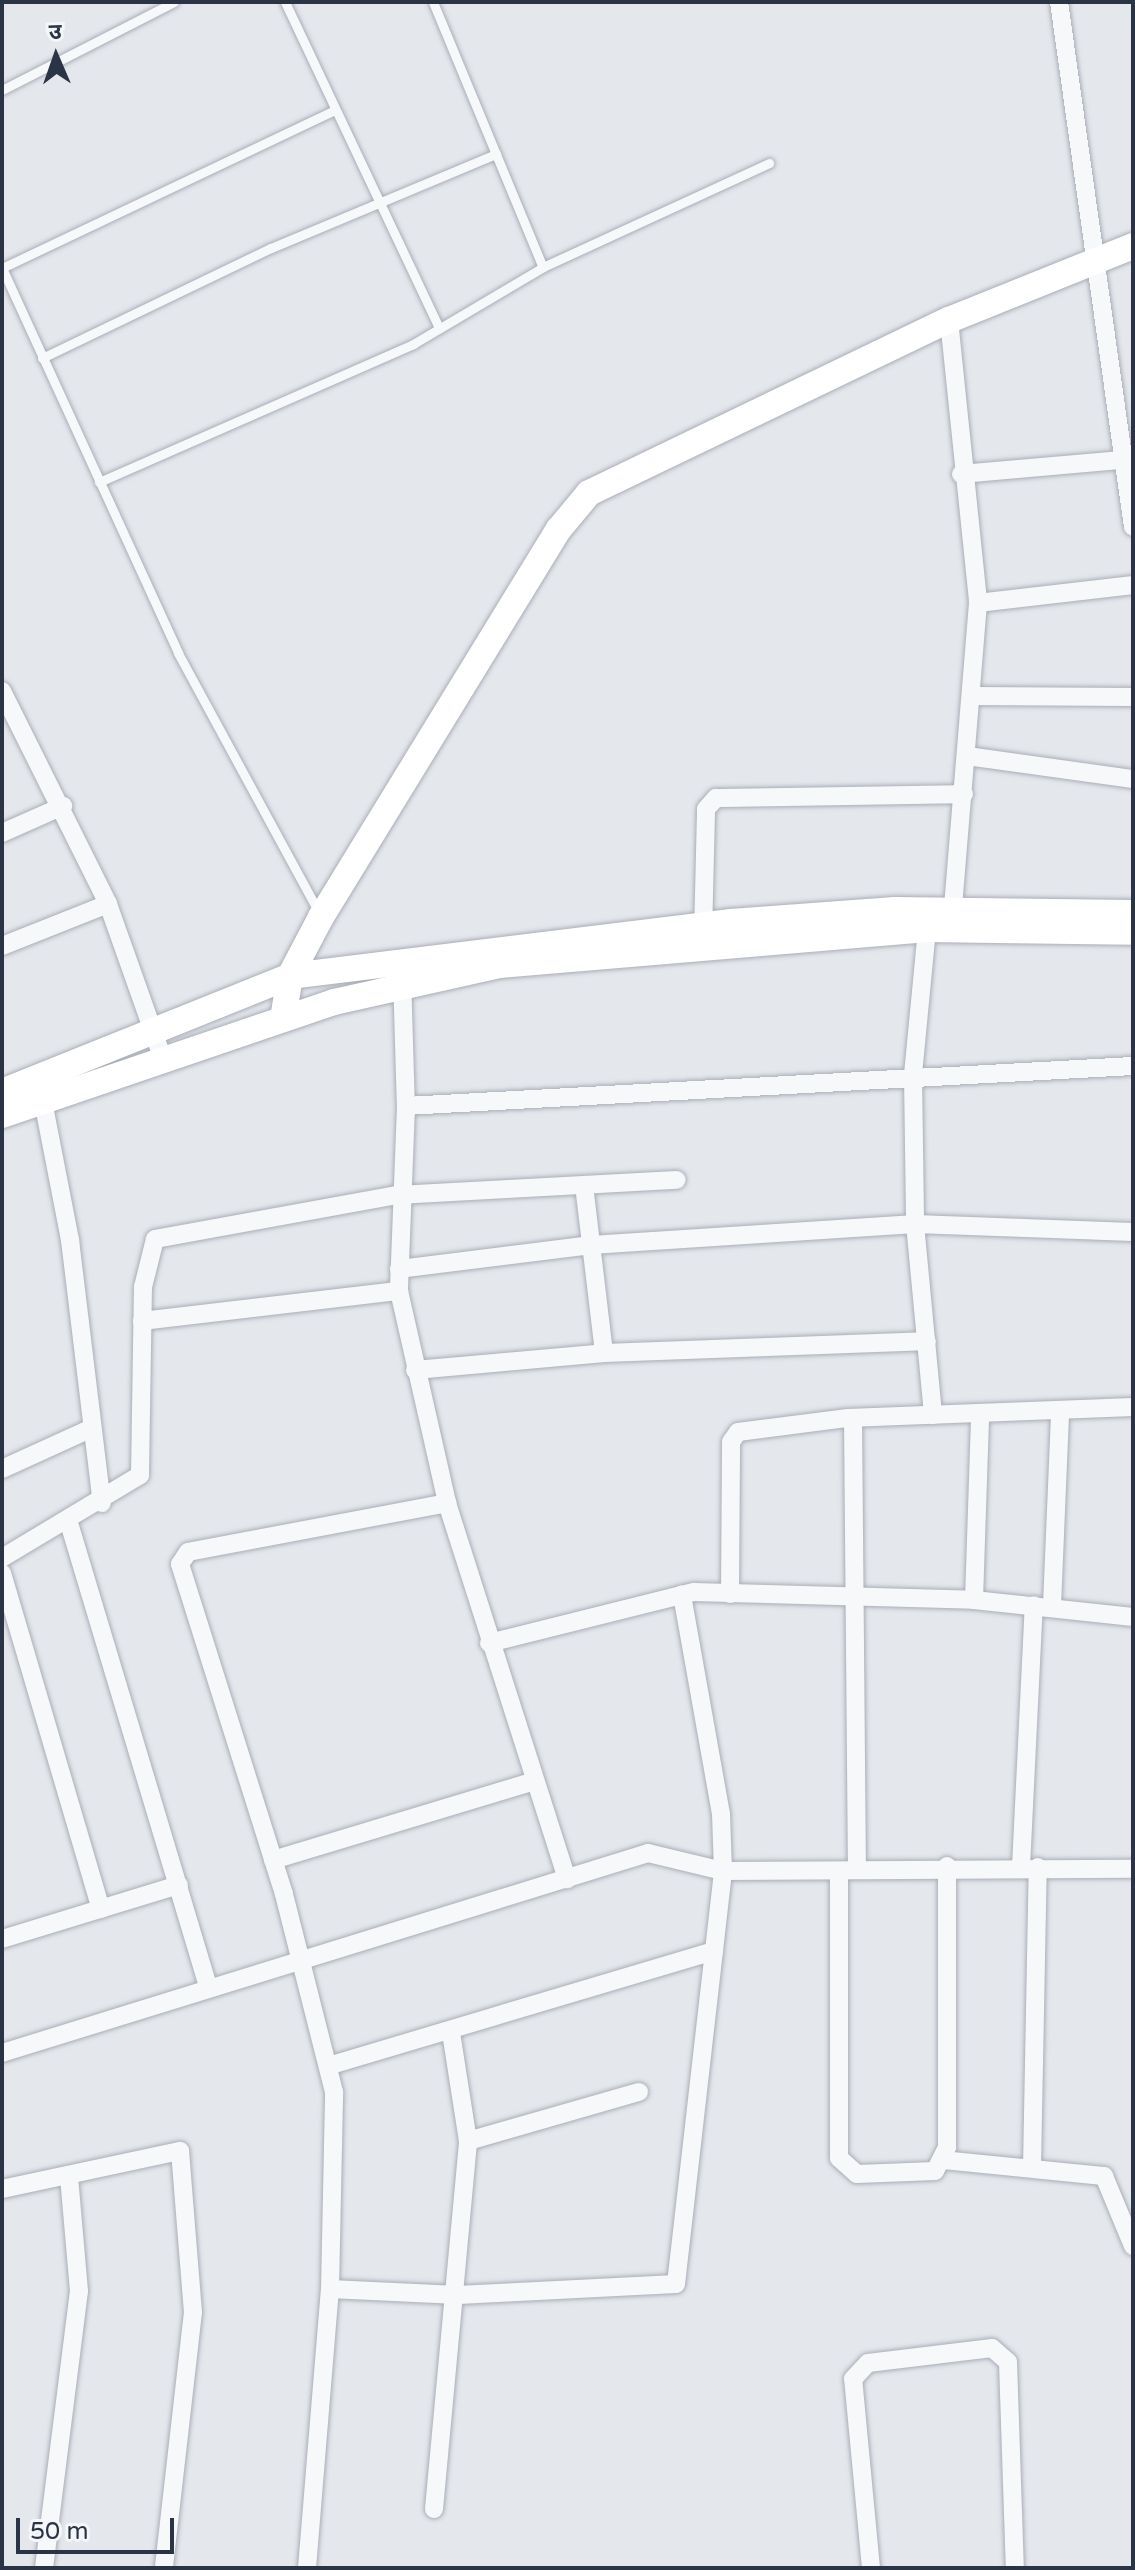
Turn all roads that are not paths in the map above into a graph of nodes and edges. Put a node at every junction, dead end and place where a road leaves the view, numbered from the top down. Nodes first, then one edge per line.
1 (174, 2) edge
2 (285, 2) edge
3 (433, 2) edge
4 (1059, 2) edge
5 (2, 90) edge
6 (335, 110) junction
7 (496, 154) junction
8 (769, 163) dead end
9 (379, 201) junction
10 (1133, 246) edge
11 (1100, 259) junction
12 (543, 267) junction
13 (2, 268) edge
14 (949, 320) junction
15 (439, 328) junction
16 (42, 358) junction
17 (1127, 460) edge
18 (961, 474) junction
19 (99, 482) junction
20 (1133, 527) edge
21 (1133, 585) edge
22 (978, 603) junction
23 (2, 691) edge
24 (973, 696) junction
25 (1133, 697) edge
26 (967, 756) junction
27 (1133, 779) edge
28 (964, 794) junction
29 (63, 806) junction
30 (2, 833) edge
31 (108, 904) junction
32 (1133, 913) edge
33 (321, 917) junction
34 (944, 922) junction
35 (1133, 932) edge
36 (703, 934) junction
37 (2, 946) edge
38 (402, 973) junction
39 (290, 976) junction
40 (283, 1019) junction
41 (154, 1030) junction
42 (163, 1059) junction
43 (1133, 1066) edge
44 (913, 1075) junction
45 (2, 1092) edge
46 (43, 1101) junction
47 (406, 1106) junction
48 (2, 1115) edge
49 (677, 1180) dead end
50 (584, 1185) junction
51 (397, 1195) junction
52 (915, 1224) junction
53 (1133, 1232) edge
54 (591, 1245) junction
55 (399, 1269) junction
56 (399, 1291) junction
57 (142, 1321) junction
58 (927, 1341) junction
59 (604, 1353) junction
60 (415, 1370) junction
61 (1133, 1407) edge
62 (1060, 1413) junction
63 (933, 1415) junction
64 (980, 1416) junction
65 (853, 1418) junction
66 (92, 1428) junction
67 (2, 1469) edge
68 (102, 1503) junction
69 (447, 1503) junction
70 (69, 1523) junction
71 (2, 1558) edge
72 (2, 1573) edge
73 (682, 1594) junction
74 (730, 1594) junction
75 (856, 1596) junction
76 (974, 1600) junction
77 (1043, 1605) junction
78 (1133, 1617) edge
79 (489, 1643) junction
80 (532, 1782) junction
81 (273, 1860) junction
82 (947, 1866) junction
83 (1029, 1867) junction
84 (1133, 1869) edge
85 (723, 1871) junction
86 (848, 1871) junction
87 (567, 1879) junction
88 (179, 1885) junction
89 (101, 1909) junction
90 (2, 1939) edge
91 (714, 1951) junction
92 (301, 1959) junction
93 (208, 1987) junction
94 (451, 2033) junction
95 (2, 2053) edge
96 (328, 2066) junction
97 (639, 2092) dead end
98 (468, 2141) junction
99 (943, 2160) junction
100 (1032, 2167) junction
101 (69, 2177) junction
102 (2, 2189) edge
103 (1133, 2246) edge
104 (330, 2289) junction
105 (458, 2295) junction
106 (434, 2509) dead end
107 (44, 2568) edge
108 (164, 2568) edge
109 (307, 2568) edge
110 (871, 2568) edge
111 (1015, 2568) edge

1 - 5 lane
2 - 6 lane
3 - 7 lane
4 - 11 street
6 - 9 lane
6 - 13 lane
7 - 9 lane
7 - 12 lane
8 - 12 lane
9 - 15 lane
9 - 16 lane
10 - 11 street
11 - 14 street
11 - 17 street
12 - 15 lane
13 - 16 lane
14 - 18 street
14 - 33 street
15 - 19 lane
16 - 19 lane
17 - 18 street
17 - 20 street
18 - 22 street
19 - 33 lane
21 - 22 street
22 - 24 street
23 - 29 street
24 - 25 street
24 - 26 street
26 - 27 street
26 - 28 street
28 - 34 street
28 - 36 street
29 - 30 street
29 - 31 street
31 - 37 street
31 - 41 street
32 - 34 street
33 - 39 street
34 - 35 street
34 - 36 street
34 - 44 street
36 - 38 street
38 - 39 street
38 - 40 street
38 - 47 street
39 - 40 street
39 - 41 street
40 - 42 street
41 - 42 street
41 - 45 street
42 - 46 street
43 - 44 street
44 - 47 street
44 - 52 street
46 - 48 street
46 - 66 street
47 - 51 street
49 - 50 street
50 - 51 street
50 - 54 street
51 - 55 street
51 - 57 street
52 - 53 street
52 - 54 street
52 - 58 street
54 - 55 street
54 - 59 street
55 - 56 street
56 - 57 street
56 - 60 street
57 - 68 street
58 - 59 street
58 - 63 street
59 - 60 street
60 - 69 street
61 - 62 street
62 - 64 street
62 - 77 street
63 - 64 street
63 - 65 street
64 - 76 street
65 - 74 street
65 - 75 street
66 - 67 street
66 - 68 street
68 - 70 street
69 - 79 street
69 - 81 street
70 - 71 street
70 - 88 street
72 - 89 street
73 - 74 street
73 - 79 street
73 - 85 street
74 - 75 street
75 - 76 street
75 - 86 street
76 - 77 street
77 - 78 street
77 - 83 street
79 - 80 street
80 - 81 street
80 - 87 street
81 - 92 street
82 - 83 street
82 - 86 street
82 - 99 street
83 - 84 street
83 - 100 street
85 - 86 street
85 - 87 street
85 - 91 street
86 - 99 street
87 - 92 street
88 - 89 street
88 - 93 street
89 - 90 street
91 - 94 street
91 - 105 street
92 - 93 street
92 - 96 street
93 - 95 street
94 - 96 street
94 - 98 street
96 - 104 street
97 - 98 street
98 - 105 street
99 - 100 street
100 - 103 street
101 - 102 street
101 - 107 street
101 - 108 street
104 - 105 street
104 - 109 street
105 - 106 street
110 - 111 street

